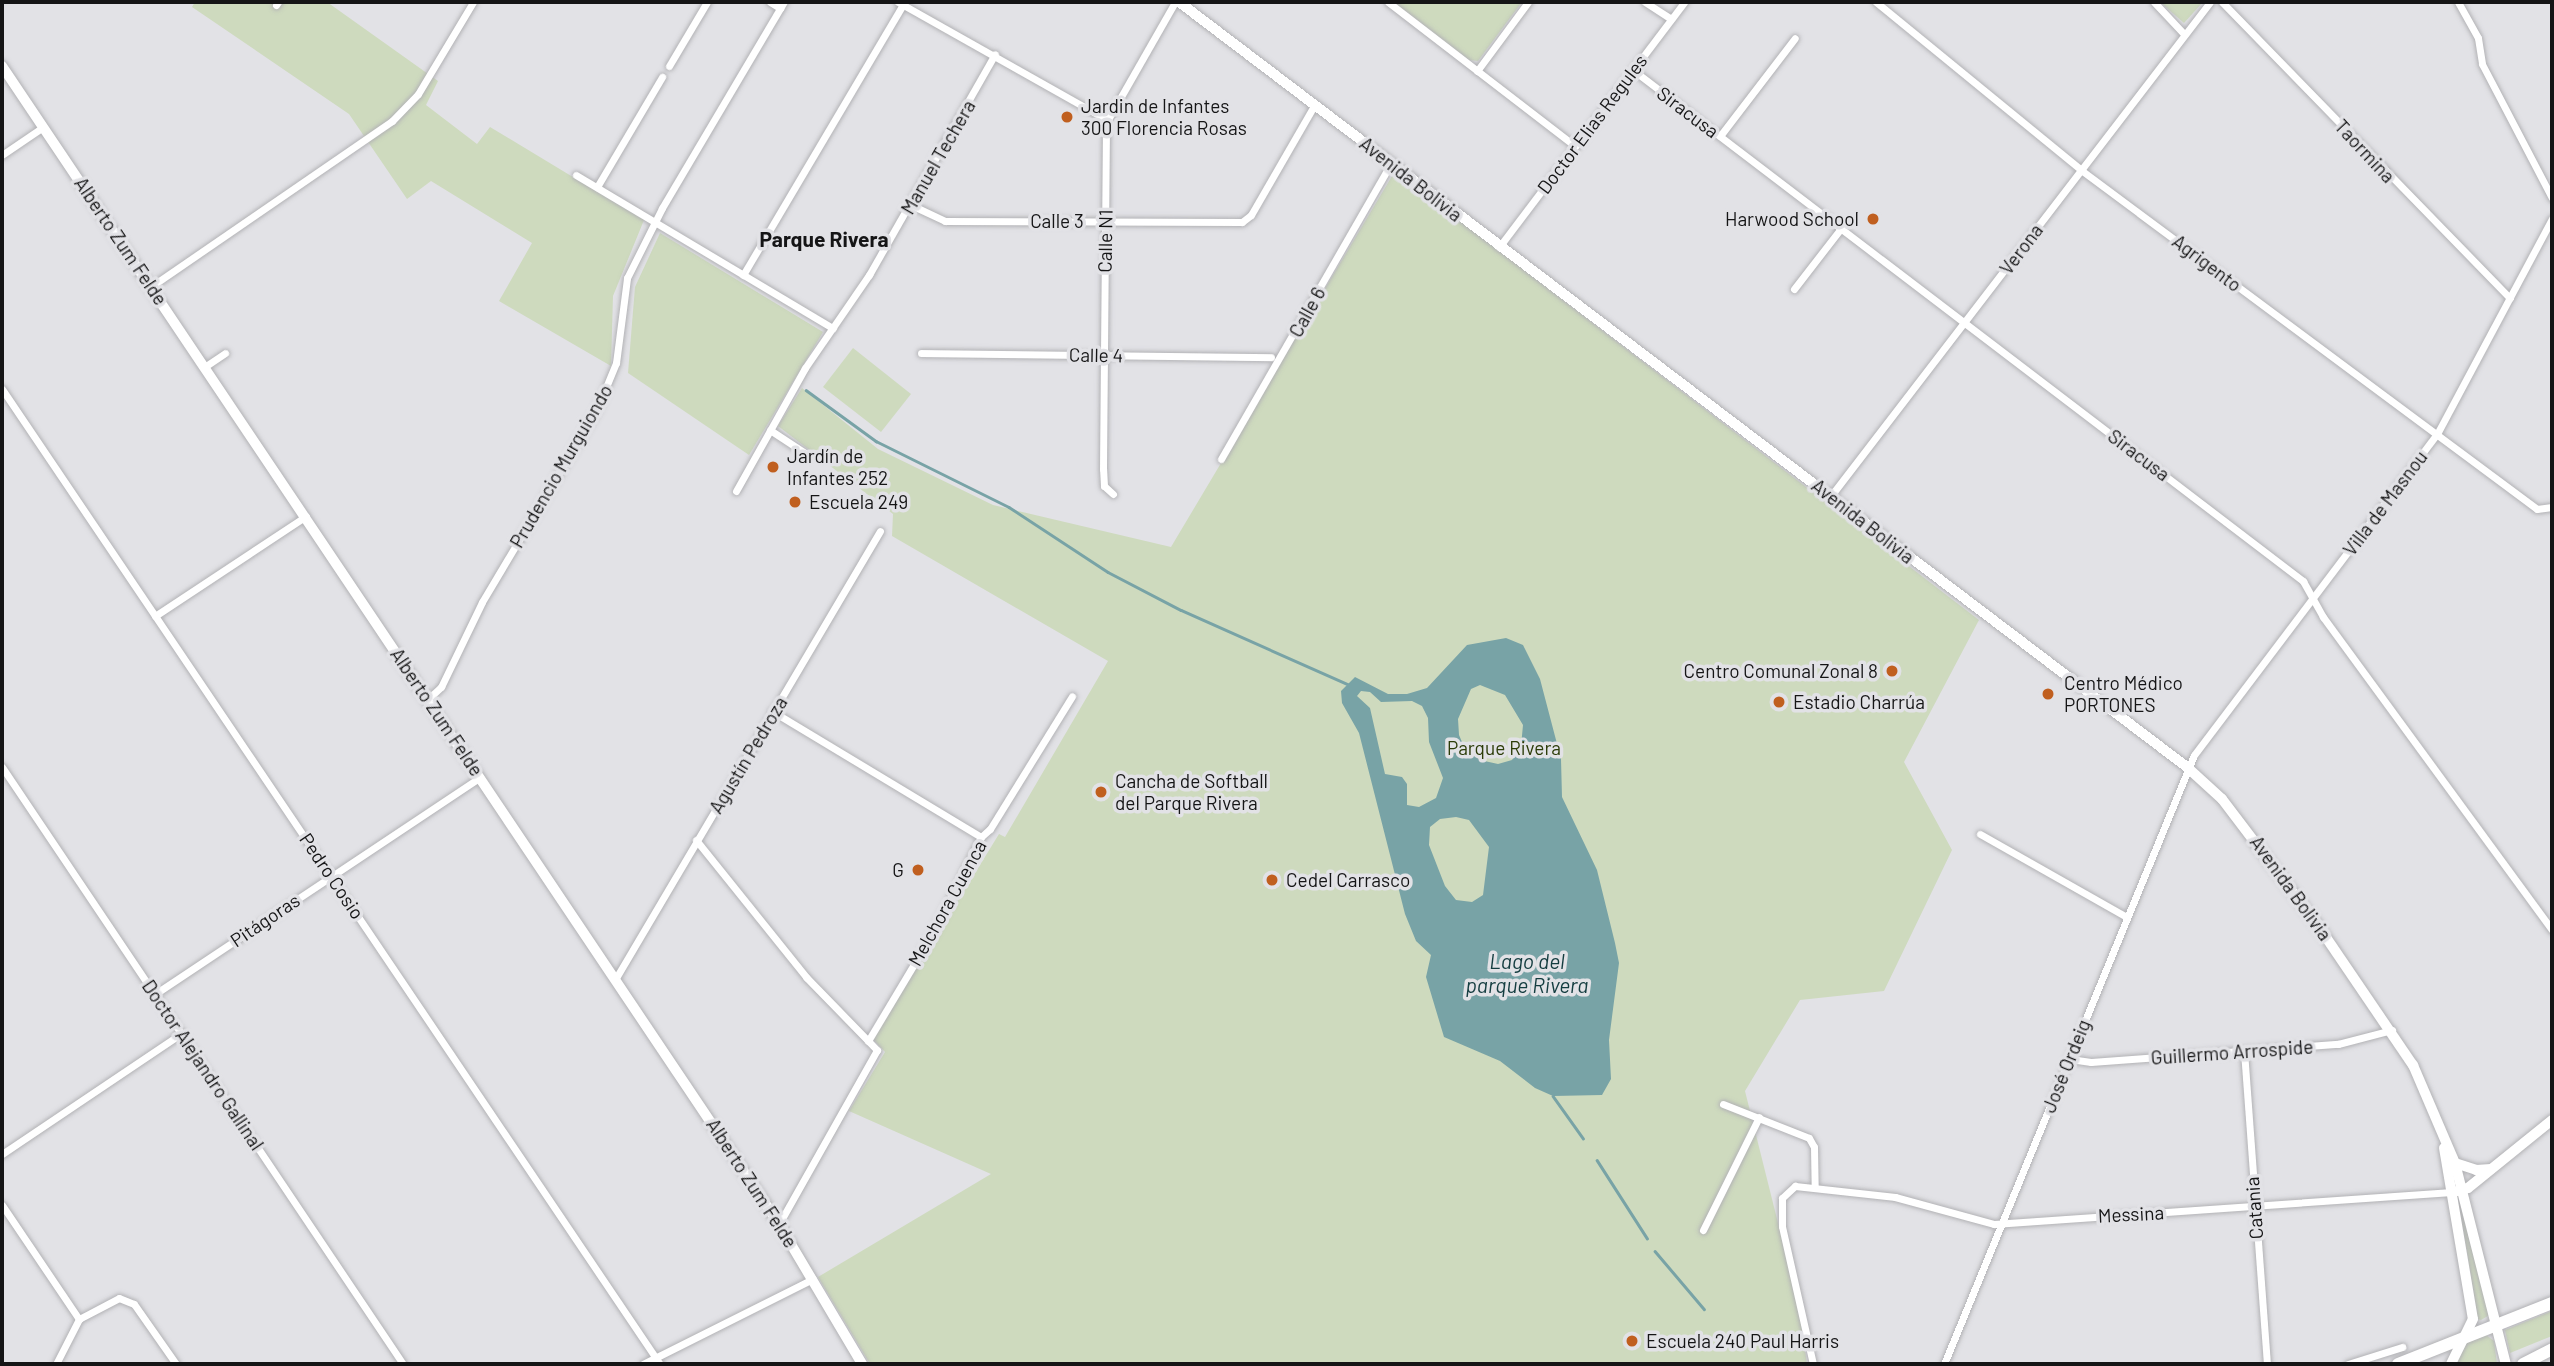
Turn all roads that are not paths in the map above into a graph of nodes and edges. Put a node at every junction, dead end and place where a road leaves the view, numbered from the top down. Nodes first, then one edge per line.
1 (473, 2) edge
2 (707, 2) edge
3 (770, 2) edge
4 (1177, 2) edge
5 (1388, 2) edge
6 (1528, 2) edge
7 (1645, 2) edge
8 (1684, 2) edge
9 (1876, 2) edge
10 (2154, 2) edge
11 (2210, 2) edge
12 (2222, 2) edge
13 (2458, 2) edge
14 (901, 3) edge
15 (782, 5) edge
16 (1671, 19) junction
17 (2184, 34) junction
18 (1795, 38) dead end
19 (995, 54) junction
20 (2, 66) edge
21 (669, 66) dead end
22 (1633, 70) junction
23 (1477, 71) junction
24 (662, 77) dead end
25 (1315, 104) junction
26 (1107, 120) junction
27 (43, 127) junction
28 (1720, 136) junction
29 (1575, 146) junction
30 (2, 155) edge
31 (1391, 163) junction
32 (2081, 170) junction
33 (576, 176) dead end
34 (597, 187) junction
35 (2552, 198) edge
36 (911, 205) junction
37 (2552, 219) edge
38 (1105, 222) junction
39 (655, 223) junction
40 (1842, 227) junction
41 (1499, 247) junction
42 (743, 275) junction
43 (152, 286) junction
44 (1794, 289) dead end
45 (2510, 298) junction
46 (1966, 322) junction
47 (833, 328) junction
48 (225, 353) dead end
49 (921, 354) dead end
50 (1104, 355) junction
51 (1271, 357) dead end
52 (206, 366) junction
53 (2, 389) edge
54 (770, 430) junction
55 (2437, 434) junction
56 (808, 455) dead end
57 (1221, 459) dead end
58 (736, 491) dead end
59 (1113, 494) dead end
60 (1830, 497) junction
61 (2549, 509) edge
62 (306, 516) junction
63 (880, 531) dead end
64 (2313, 598) junction
65 (155, 616) junction
66 (1072, 696) dead end
67 (428, 699) junction
68 (772, 712) junction
69 (2, 767) edge
70 (2188, 768) junction
71 (480, 777) junction
72 (1980, 834) dead end
73 (981, 837) junction
74 (696, 840) junction
75 (331, 875) junction
76 (2125, 916) junction
77 (2552, 930) edge
78 (615, 978) junction
79 (155, 994) junction
80 (2392, 1030) junction
81 (182, 1033) junction
82 (868, 1041) junction
83 (2244, 1051) junction
84 (2070, 1059) junction
85 (1723, 1104) dead end
86 (1759, 1117) junction
87 (2552, 1120) edge
88 (2443, 1135) junction
89 (2, 1154) edge
90 (2455, 1163) junction
91 (2491, 1170) junction
92 (1815, 1186) junction
93 (2457, 1191) junction
94 (2, 1205) edge
95 (2254, 1207) junction
96 (2002, 1223) junction
97 (779, 1224) junction
98 (1703, 1230) dead end
99 (813, 1279) junction
100 (2552, 1303) edge
101 (79, 1319) junction
102 (2497, 1323) junction
103 (2466, 1335) junction
104 (2402, 1347) dead end
105 (2552, 1349) edge
106 (658, 1361) edge
107 (56, 1364) edge
108 (176, 1364) edge
109 (403, 1364) edge
110 (643, 1364) edge
111 (862, 1364) edge
112 (1813, 1364) edge
113 (1944, 1364) edge
114 (2267, 1364) edge
115 (2348, 1364) edge
116 (2398, 1364) edge
117 (2451, 1364) edge
118 (2506, 1364) edge
119 (2523, 1364) edge

1 - 43 street
2 - 21 street
3 - 15 street
4 - 25 street, Avenida Bolivia
4 - 26 street, Calle N1
5 - 23 street
6 - 23 street
7 - 16 street
8 - 16 street, Doctor Elias Regules
9 - 32 street, Agrigento
10 - 17 street
11 - 17 street, Verona
12 - 45 street, Taormina
13 - 35 street
14 - 19 street
14 - 42 street
15 - 39 street, Prudencio Murguiondo
16 - 22 street, Doctor Elias Regules
17 - 32 street, Verona
18 - 28 street
19 - 26 street
19 - 36 street, Manuel Techera
20 - 27 street, Alberto Zum Felde
22 - 28 street, Siracusa
22 - 29 street, Doctor Elias Regules
23 - 29 street
24 - 34 street
25 - 31 street, Avenida Bolivia
25 - 38 street, Calle 3
26 - 38 street, Calle N1
27 - 30 street
27 - 43 street, Alberto Zum Felde
28 - 40 street, Siracusa
29 - 41 street, Doctor Elias Regules
31 - 41 street, Avenida Bolivia
31 - 57 street, Calle 6
32 - 46 street, Verona
32 - 55 street, Agrigento
33 - 34 street
34 - 39 street
36 - 38 street, Calle 3
36 - 47 street, Manuel Techera
37 - 45 street, Villa de Masnou
38 - 50 street, Calle N1
39 - 42 street
39 - 67 street, Prudencio Murguiondo
40 - 44 street
40 - 46 street, Siracusa
41 - 60 street, Avenida Bolivia
42 - 47 street
43 - 52 street, Alberto Zum Felde
45 - 55 street, Villa de Masnou
46 - 60 street, Verona
46 - 64 street, Siracusa
47 - 54 street, Manuel Techera
48 - 52 street
49 - 50 street, Calle 4
50 - 51 street, Calle 4
50 - 59 street, Calle N1
52 - 62 street, Alberto Zum Felde
53 - 65 street, Pedro Cosio
54 - 56 street
54 - 58 street, Manuel Techera
55 - 61 street, Agrigento
55 - 64 street, Villa de Masnou
60 - 70 street, Avenida Bolivia
62 - 65 street
62 - 67 street, Alberto Zum Felde
63 - 68 street, Agustín Pedroza
64 - 70 street, Villa de Masnou
64 - 77 street, Siracusa
65 - 75 street, Pedro Cosio
66 - 73 street, Melchora Cuenca
67 - 71 street, Alberto Zum Felde
68 - 73 street
68 - 74 street, Agustín Pedroza
69 - 79 street, Doctor Alejandro Gallinal
70 - 76 street, José Ordeig
70 - 80 street, Avenida Bolivia
71 - 75 street, Pitágoras
71 - 78 street, Alberto Zum Felde
72 - 76 street
73 - 82 street, Melchora Cuenca
74 - 78 street, Agustín Pedroza
74 - 82 street
75 - 79 street, Pitágoras
75 - 106 street, Pedro Cosio
76 - 84 street, José Ordeig
78 - 97 street, Alberto Zum Felde
79 - 81 street, Doctor Alejandro Gallinal
80 - 83 street, Guillermo Arrospide
80 - 88 street, Avenida Bolivia
81 - 89 street
81 - 109 street, Doctor Alejandro Gallinal
82 - 97 street
83 - 84 street, Guillermo Arrospide
83 - 95 street, Catania
84 - 96 street, José Ordeig
85 - 86 street
86 - 92 street
86 - 98 street
87 - 91 street
88 - 90 street, Avenida Bolivia
88 - 93 street, Avenida Bolivia
90 - 91 street
90 - 93 street, Avenida Bolivia
91 - 93 street
92 - 96 street, Messina
92 - 112 street
93 - 95 street, Messina
93 - 102 street, Avenida Bolivia
93 - 103 street, Avenida Bolivia
94 - 101 street
95 - 96 street, Messina
95 - 114 street, Catania
96 - 113 street, José Ordeig
97 - 99 street, Alberto Zum Felde
99 - 106 street
99 - 111 street, Alberto Zum Felde
100 - 102 main road
101 - 107 street
101 - 108 street
102 - 103 main road
102 - 118 street, Avenida Bolivia
103 - 116 main road
103 - 117 street, Avenida Bolivia
104 - 115 street
105 - 119 main road
106 - 110 street

